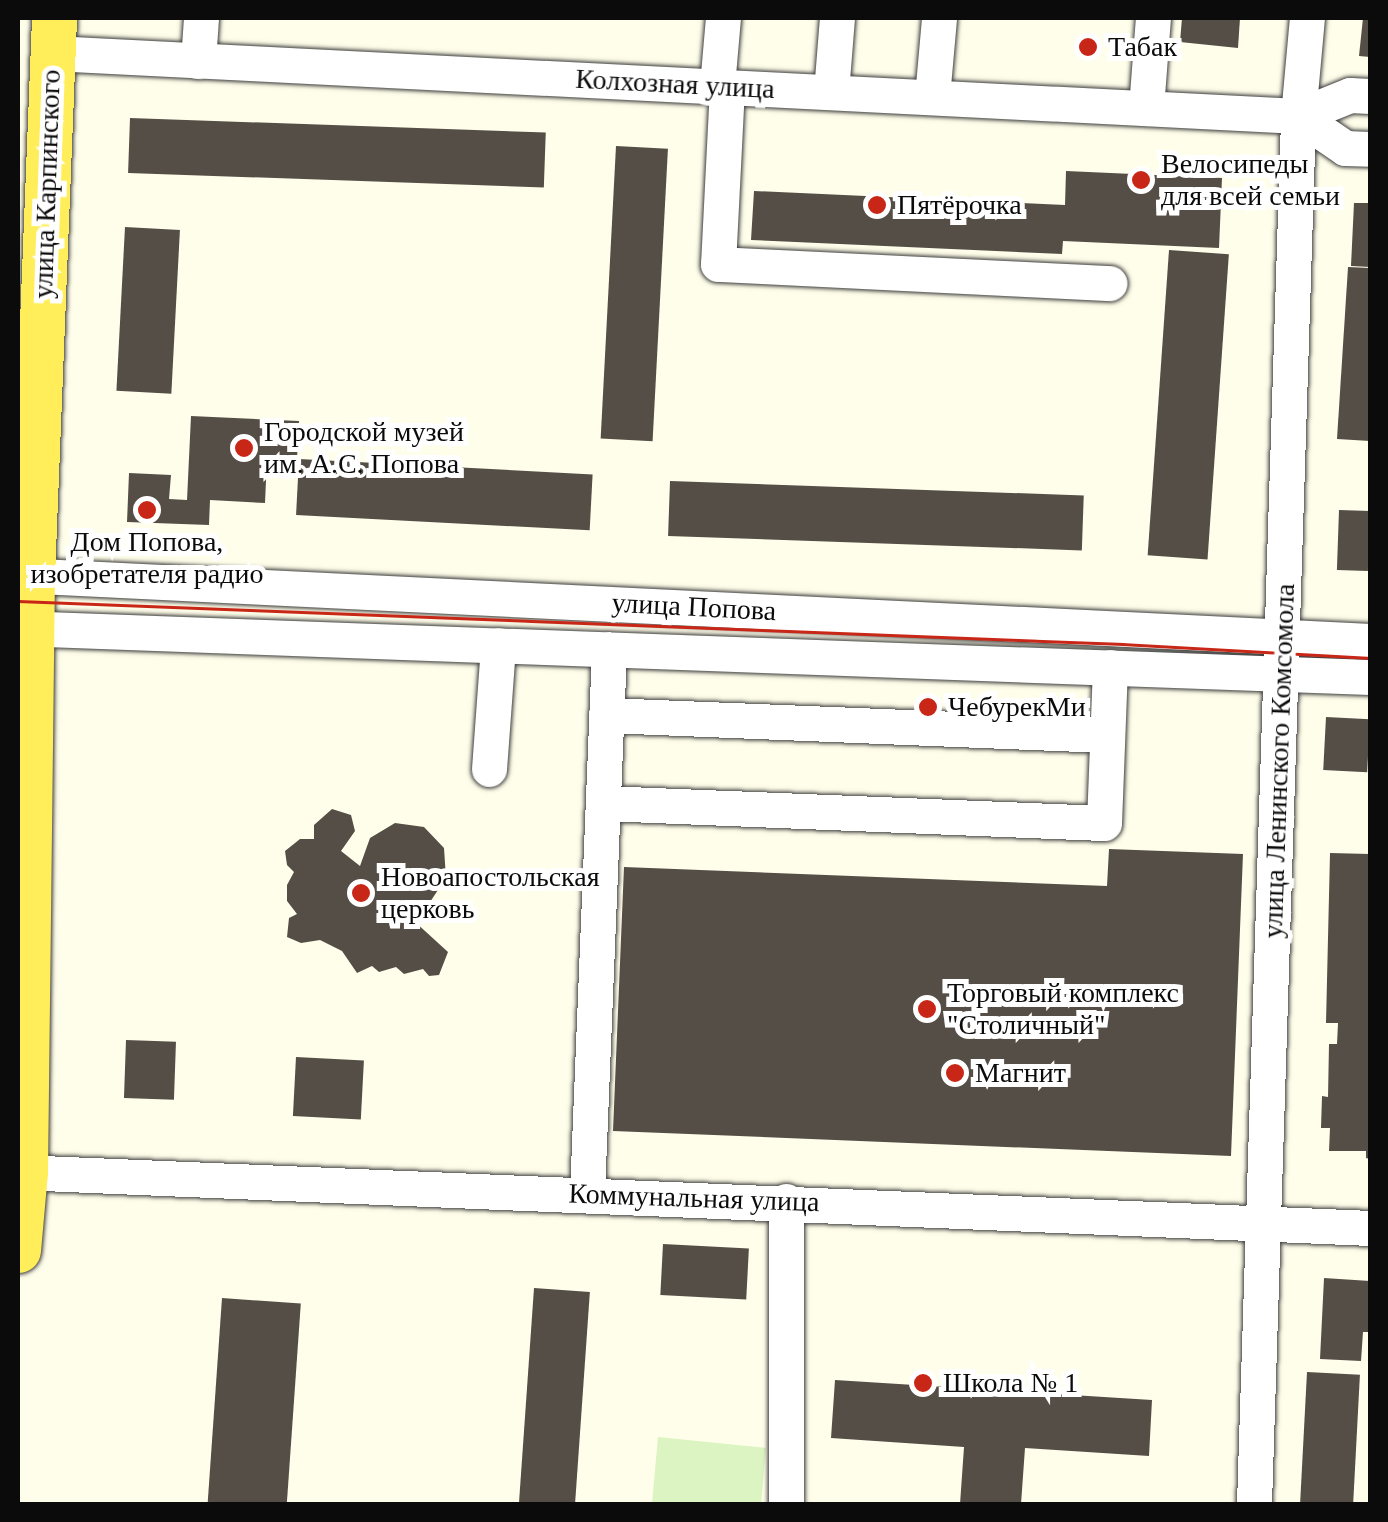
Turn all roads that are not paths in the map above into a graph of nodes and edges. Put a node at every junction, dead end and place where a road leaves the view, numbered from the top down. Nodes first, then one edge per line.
1 (201, 18) edge
2 (723, 18) edge
3 (837, 18) edge
4 (940, 18) edge
5 (1153, 18) edge
6 (1306, 18) edge
7 (53, 35) edge
8 (198, 60) junction
9 (722, 87) junction
10 (830, 92) junction
11 (1370, 96) edge
12 (932, 97) junction
13 (1146, 108) junction
14 (1298, 116) junction
15 (1370, 149) edge
16 (1110, 283) dead end
17 (25, 576) edge
18 (25, 628) edge
19 (1283, 636) junction
20 (1370, 640) edge
21 (498, 645) junction
22 (609, 649) junction
23 (1110, 667) junction
24 (1282, 673) junction
25 (1370, 678) edge
26 (606, 716) junction
27 (1107, 735) junction
28 (489, 769) dead end
29 (602, 803) junction
30 (21, 1172) edge
31 (588, 1193) junction
32 (786, 1201) junction
33 (1262, 1225) junction
34 (1370, 1228) edge
35 (18, 1250) edge
36 (786, 1504) edge
37 (1254, 1504) edge

1 - 8 street
2 - 9 street
3 - 10 street
4 - 12 street
5 - 13 street
6 - 14 street, улица Ленинского Комсомола
7 - 8 street, Колхозная улица
7 - 17 main road, улица Карпинского
8 - 9 street, Колхозная улица
9 - 10 street, Колхозная улица
9 - 16 street
10 - 12 street, Колхозная улица
11 - 14 street, Колхозная улица
12 - 13 street, Колхозная улица
13 - 14 street, Колхозная улица
14 - 15 street
14 - 19 street, улица Ленинского Комсомола
17 - 18 main road, улица Карпинского
17 - 19 street, улица Попова
18 - 21 street, улица Попова
18 - 30 main road, улица Карпинского
19 - 20 street, улица Попова
19 - 24 street, улица Ленинского Комсомола
21 - 22 street, улица Попова
21 - 28 street
22 - 23 street, улица Попова
22 - 26 street
23 - 24 street, улица Попова
23 - 27 street
24 - 25 street, улица Попова
24 - 33 street, улица Ленинского Комсомола
26 - 27 street
26 - 29 street
27 - 29 street
29 - 31 street
30 - 31 street, Коммунальная улица
30 - 35 main road, улица Карпинского
31 - 32 street, Коммунальная улица
32 - 33 street, Коммунальная улица
32 - 36 street
33 - 34 street, Коммунальная улица
33 - 37 street, улица Ленинского Комсомола

